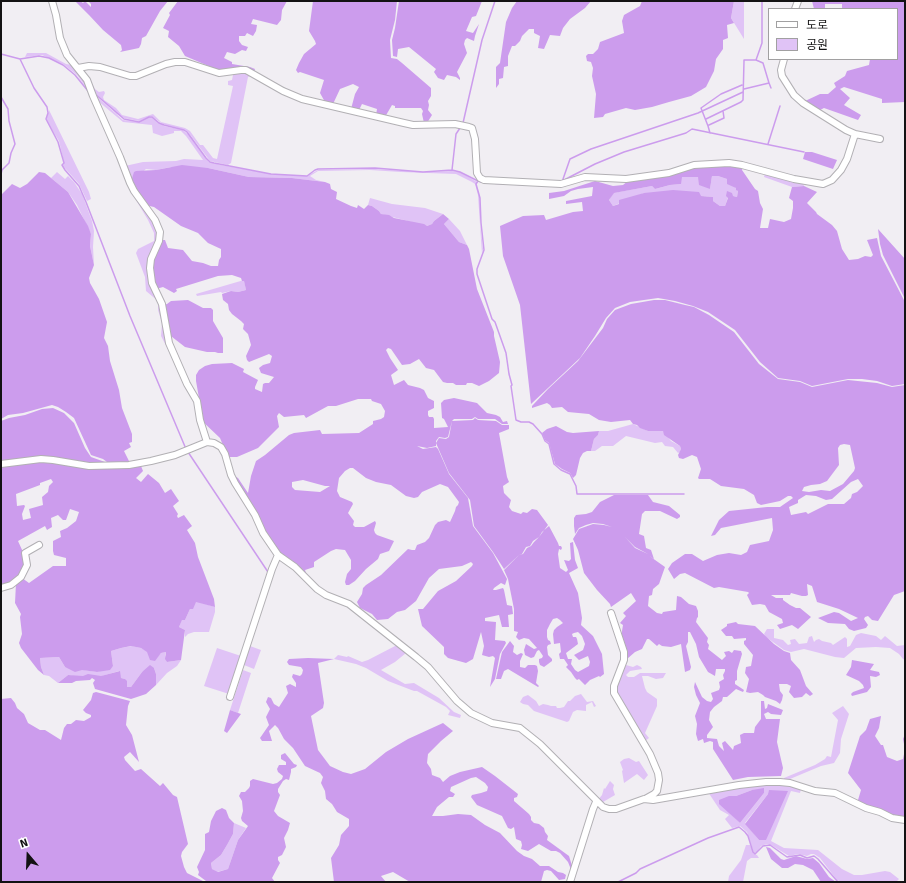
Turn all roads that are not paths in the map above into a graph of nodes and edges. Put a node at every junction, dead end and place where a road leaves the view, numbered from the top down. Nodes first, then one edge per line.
1 (52, 1) edge
2 (784, 60) edge
3 (78, 68) junction
4 (855, 134) junction
5 (880, 139) dead end
6 (207, 442) junction
7 (1, 464) edge
8 (39, 545) dead end
9 (278, 555) junction
10 (1, 588) edge
11 (611, 613) dead end
12 (230, 697) dead end
13 (644, 799) junction
14 (596, 802) junction
15 (905, 820) edge
16 (570, 882) edge

1 - 3 street
2 - 4 street
3 - 4 street
3 - 6 street
4 - 5 street
6 - 7 street
6 - 9 street
8 - 10 street
9 - 12 street
9 - 14 street
11 - 13 street
13 - 14 street
13 - 15 street
14 - 16 street

